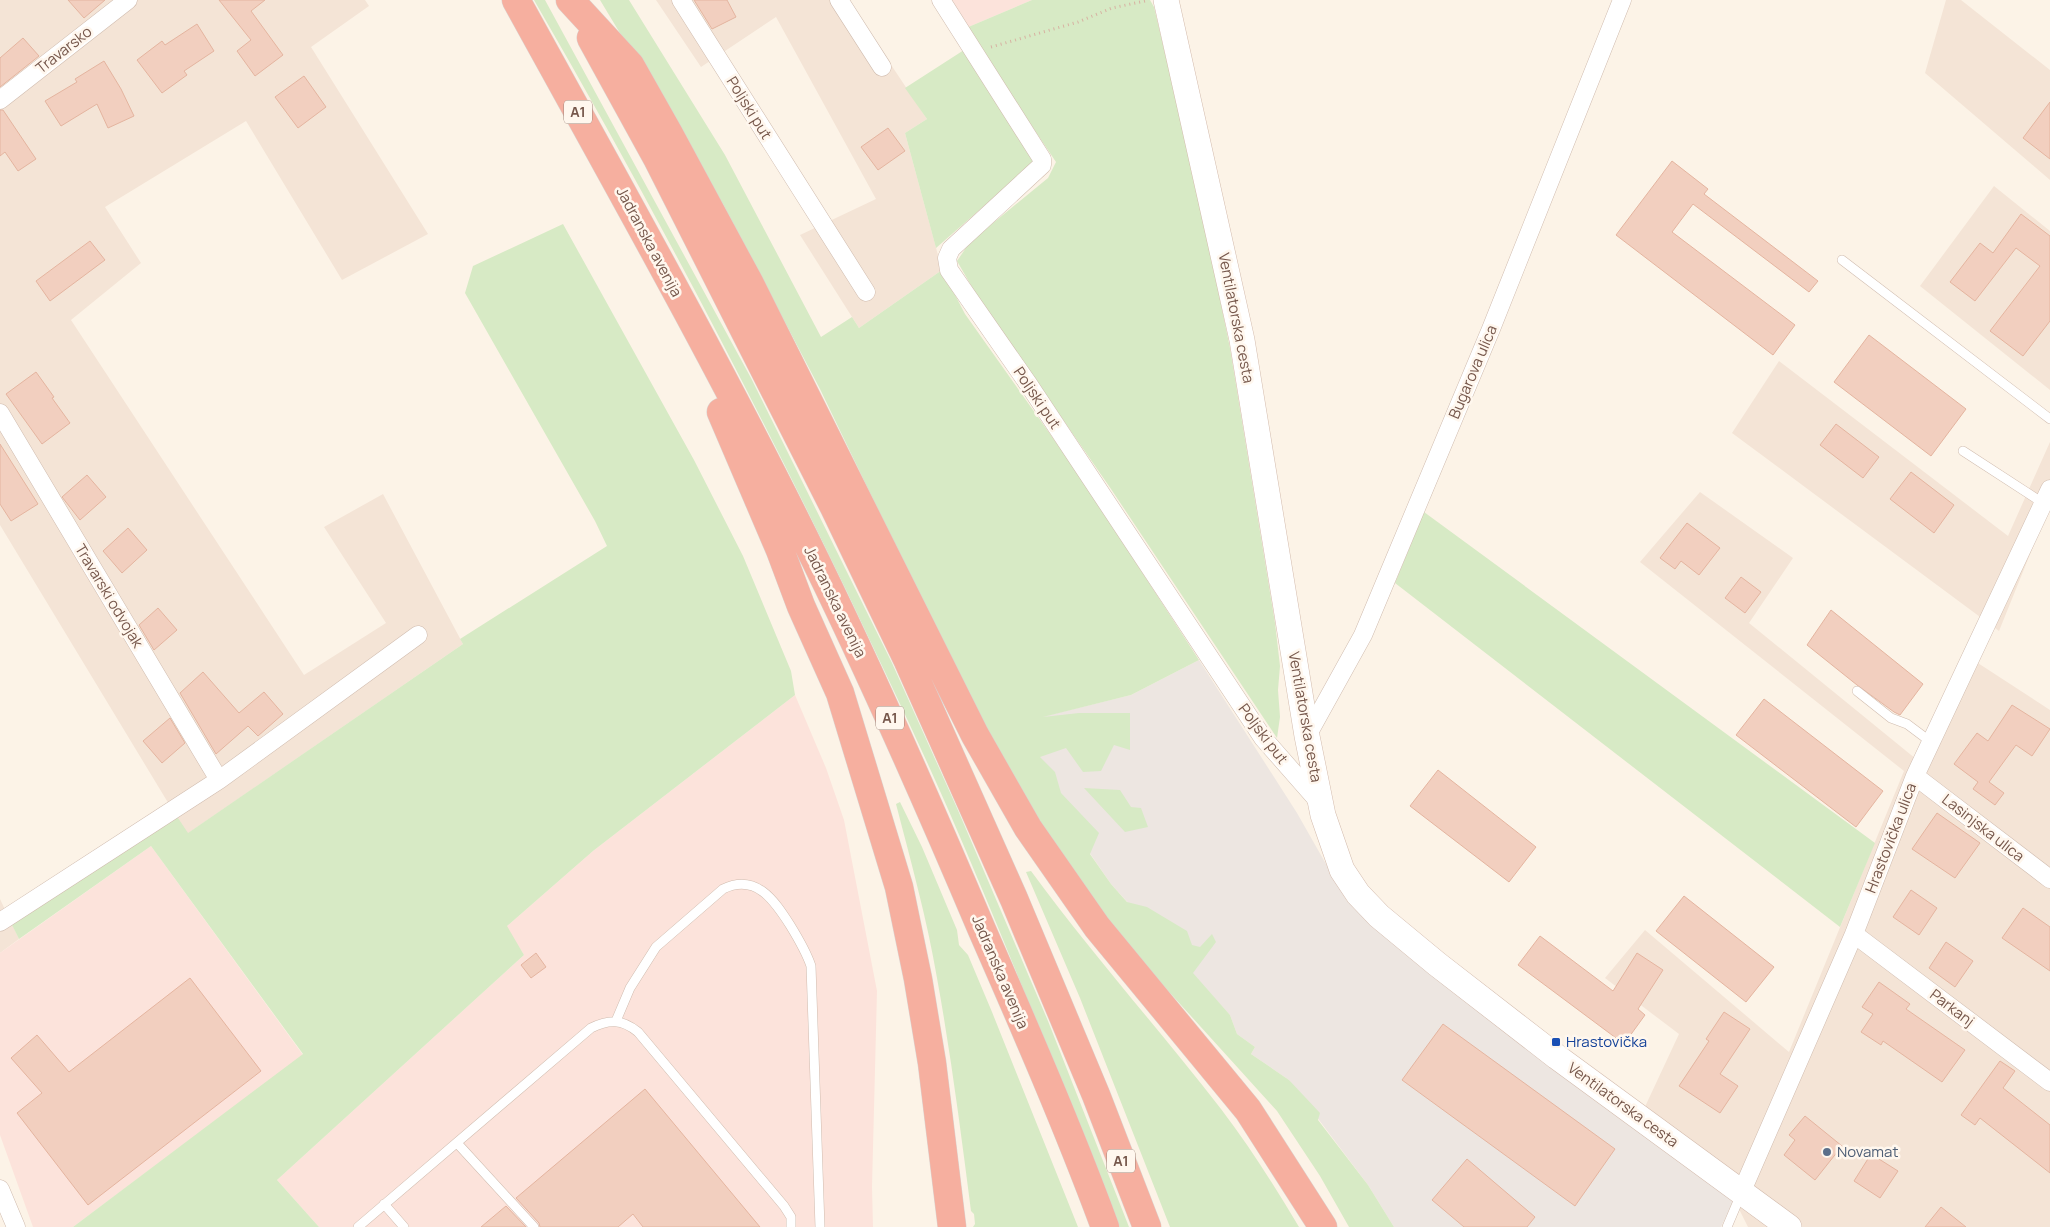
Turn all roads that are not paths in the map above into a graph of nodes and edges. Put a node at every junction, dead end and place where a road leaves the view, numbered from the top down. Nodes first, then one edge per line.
1 (128, 0) edge
2 (516, 0) edge
3 (570, 0) edge
4 (681, 0) edge
5 (839, 0) edge
6 (941, 0) edge
7 (1166, 0) edge
8 (1622, 0) edge
9 (882, 67) dead end
10 (0, 100) edge
11 (641, 225) junction
12 (1842, 260) dead end
13 (866, 292) dead end
14 (0, 413) edge
15 (2050, 419) edge
16 (1963, 451) dead end
17 (2047, 496) edge
18 (418, 635) dead end
19 (1856, 691) dead end
20 (1307, 736) junction
21 (1931, 742) junction
22 (1915, 776) junction
23 (219, 780) junction
24 (1320, 803) junction
25 (2050, 879) edge
26 (0, 922) edge
27 (1854, 934) junction
28 (616, 1021) junction
29 (2050, 1082) edge
30 (457, 1143) junction
31 (0, 1189) edge
32 (1742, 1191) junction
33 (384, 1204) junction
34 (16, 1227) edge
35 (358, 1227) edge
36 (404, 1227) edge
37 (534, 1227) edge
38 (790, 1227) edge
39 (820, 1227) edge
40 (952, 1227) edge
41 (1105, 1227) edge
42 (1147, 1227) edge
43 (1323, 1227) edge
44 (1727, 1227) edge
45 (1789, 1227) edge

1 - 10 street, Travarsko
2 - 11 highway, Jadranska avenija / A1
3 - 42 highway, A1
3 - 43 highway
4 - 13 street, Poljski put
5 - 9 street
6 - 24 street, Poljski put
7 - 20 main road, Ventilatorska cesta
8 - 20 street, Bugarova ulica
11 - 40 highway
11 - 41 highway, Jadranska avenija / A1
12 - 15 lane
14 - 23 street, Travarski odvojak
16 - 17 lane
17 - 21 street, Hrastovička ulica
18 - 23 street
19 - 21 lane
20 - 24 main road, Ventilatorska cesta
21 - 22 street, Hrastovička ulica
22 - 25 street, Lasinjska ulica
22 - 27 street, Hrastovička ulica
23 - 26 street
24 - 32 main road, Ventilatorska cesta
27 - 29 street, Parkanj
27 - 32 street, Hrastovička ulica
28 - 30 lane
28 - 38 lane
28 - 39 lane
30 - 33 lane
30 - 37 lane
31 - 34 street
32 - 44 lane
32 - 45 main road, Ventilatorska cesta
33 - 35 lane
33 - 36 lane

